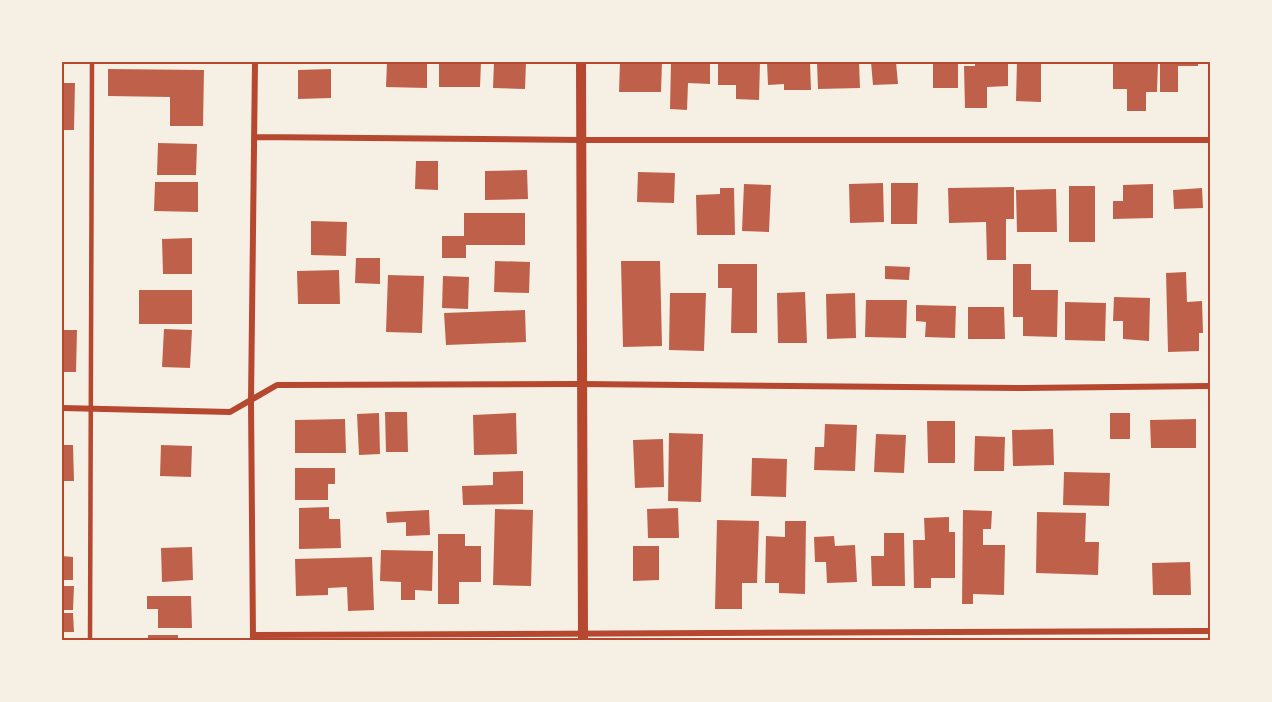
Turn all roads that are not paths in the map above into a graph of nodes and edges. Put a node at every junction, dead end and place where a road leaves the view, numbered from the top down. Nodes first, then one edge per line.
1 (92, 62) edge
2 (255, 62) edge
3 (580, 62) edge
4 (255, 137) junction
5 (581, 140) junction
6 (1210, 140) edge
7 (580, 384) junction
8 (1210, 386) edge
9 (251, 400) junction
10 (62, 408) edge
11 (91, 409) junction
12 (1210, 631) edge
13 (253, 638) edge
14 (583, 638) edge
15 (90, 640) edge

1 - 11 lane
2 - 4 street
3 - 5 street
4 - 5 street
4 - 9 street
5 - 6 street
5 - 7 street
7 - 8 street
7 - 9 street
7 - 14 street
9 - 11 street
9 - 13 street
10 - 11 street
11 - 15 lane
12 - 14 street
13 - 14 street

